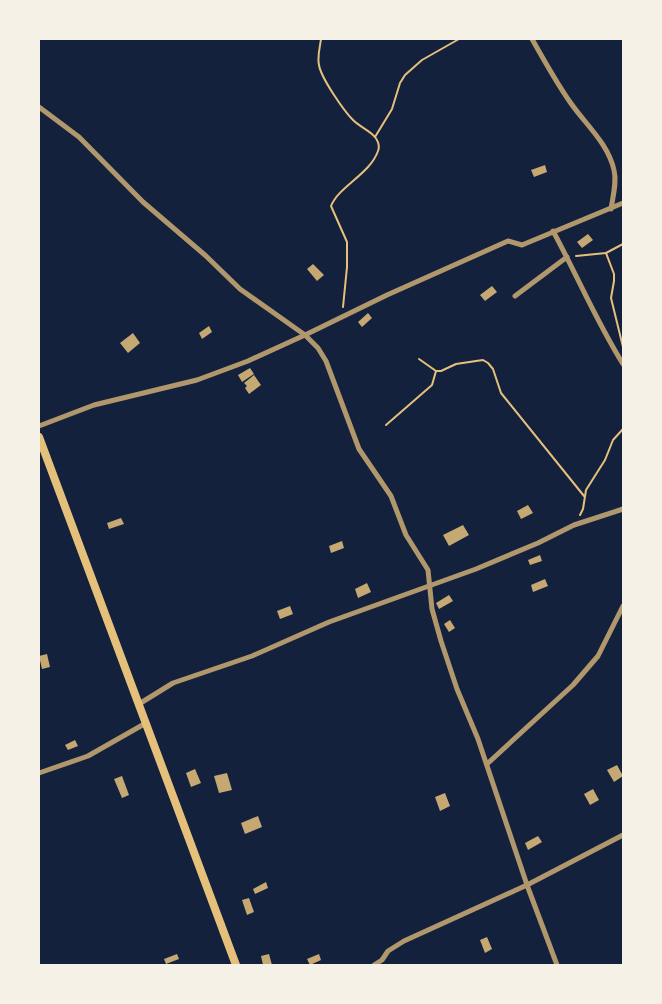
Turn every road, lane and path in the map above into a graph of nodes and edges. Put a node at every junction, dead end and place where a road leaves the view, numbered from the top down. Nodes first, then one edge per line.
1 (321, 39) edge
2 (459, 39) edge
3 (532, 39) edge
4 (39, 107) edge
5 (375, 137) junction
6 (623, 203) edge
7 (610, 208) junction
8 (553, 231) junction
9 (623, 244) edge
10 (606, 253) junction
11 (567, 257) junction
12 (515, 296) dead end
13 (342, 316) junction
14 (305, 335) junction
15 (623, 337) edge
16 (621, 341) junction
17 (623, 350) edge
18 (419, 359) dead end
19 (623, 364) edge
20 (436, 371) junction
21 (386, 425) dead end
22 (39, 426) edge
23 (623, 429) edge
24 (39, 437) edge
25 (584, 496) junction
26 (623, 509) edge
27 (574, 525) junction
28 (430, 586) junction
29 (623, 606) edge
30 (139, 704) junction
31 (146, 723) junction
32 (487, 764) junction
33 (39, 773) edge
34 (623, 835) edge
35 (527, 884) junction
36 (236, 965) edge
37 (374, 965) edge
38 (557, 965) edge

1 - 5 path
2 - 5 path
3 - 7 street
4 - 14 street
5 - 13 path
6 - 7 street
7 - 8 street
8 - 11 street
8 - 13 street
9 - 10 path
10 - 11 path
10 - 16 path
11 - 12 street
11 - 19 street
13 - 14 street
14 - 22 street
14 - 28 street
15 - 16 path
16 - 17 path
18 - 20 path
20 - 21 path
20 - 25 path
23 - 25 path
24 - 30 main road
25 - 27 path
26 - 27 street
27 - 28 street
28 - 30 street
28 - 32 street
29 - 32 street
30 - 31 main road
31 - 33 street
31 - 36 main road
32 - 35 street
34 - 35 street
35 - 37 street
35 - 38 street

